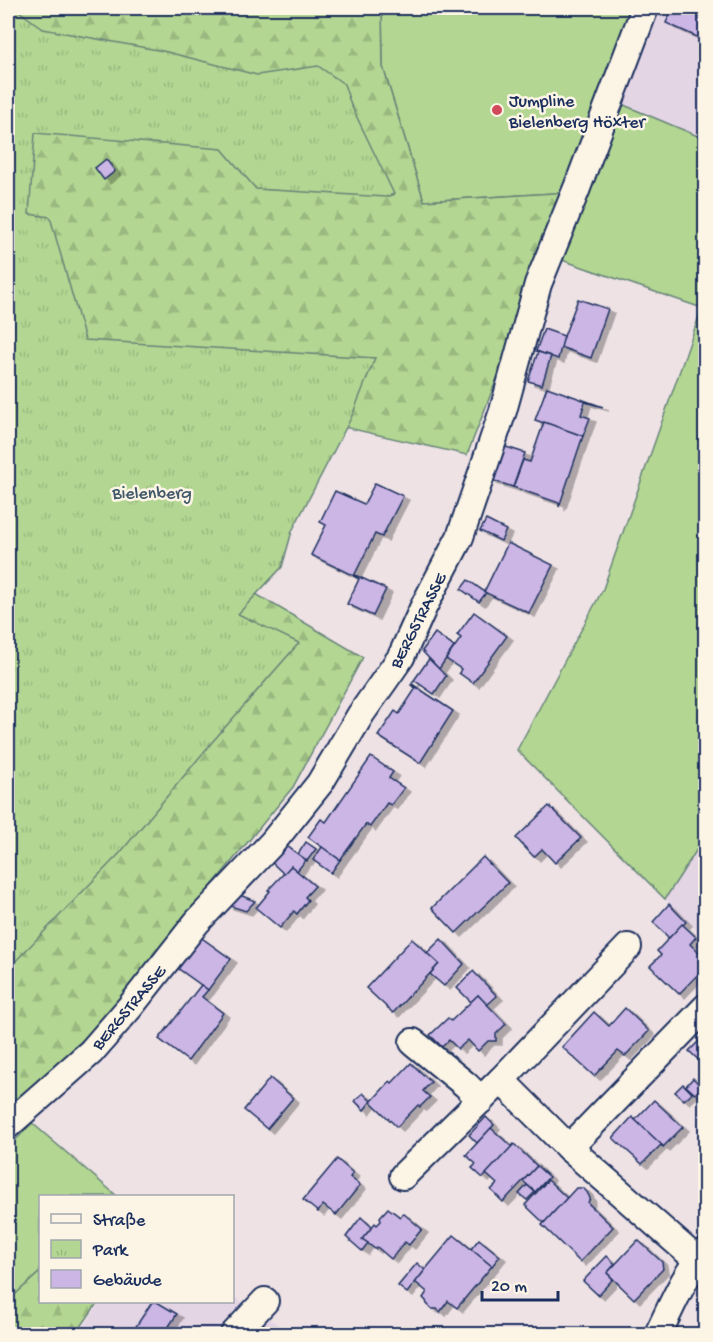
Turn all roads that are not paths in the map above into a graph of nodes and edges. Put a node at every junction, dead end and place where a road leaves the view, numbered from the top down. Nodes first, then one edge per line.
1 (645, 8) edge
2 (628, 947) dead end
3 (705, 1007) edge
4 (413, 1042) dead end
5 (501, 1080) junction
6 (481, 1100) junction
7 (8, 1125) edge
8 (569, 1148) junction
9 (403, 1176) dead end
10 (701, 1255) edge
11 (265, 1301) dead end
12 (234, 1335) edge
13 (658, 1335) edge

1 - 7 street, BERGSTRASSE
2 - 5 street
3 - 8 street
4 - 6 street
5 - 6 street
5 - 8 street
6 - 9 street
8 - 10 street
10 - 13 street
11 - 12 street

